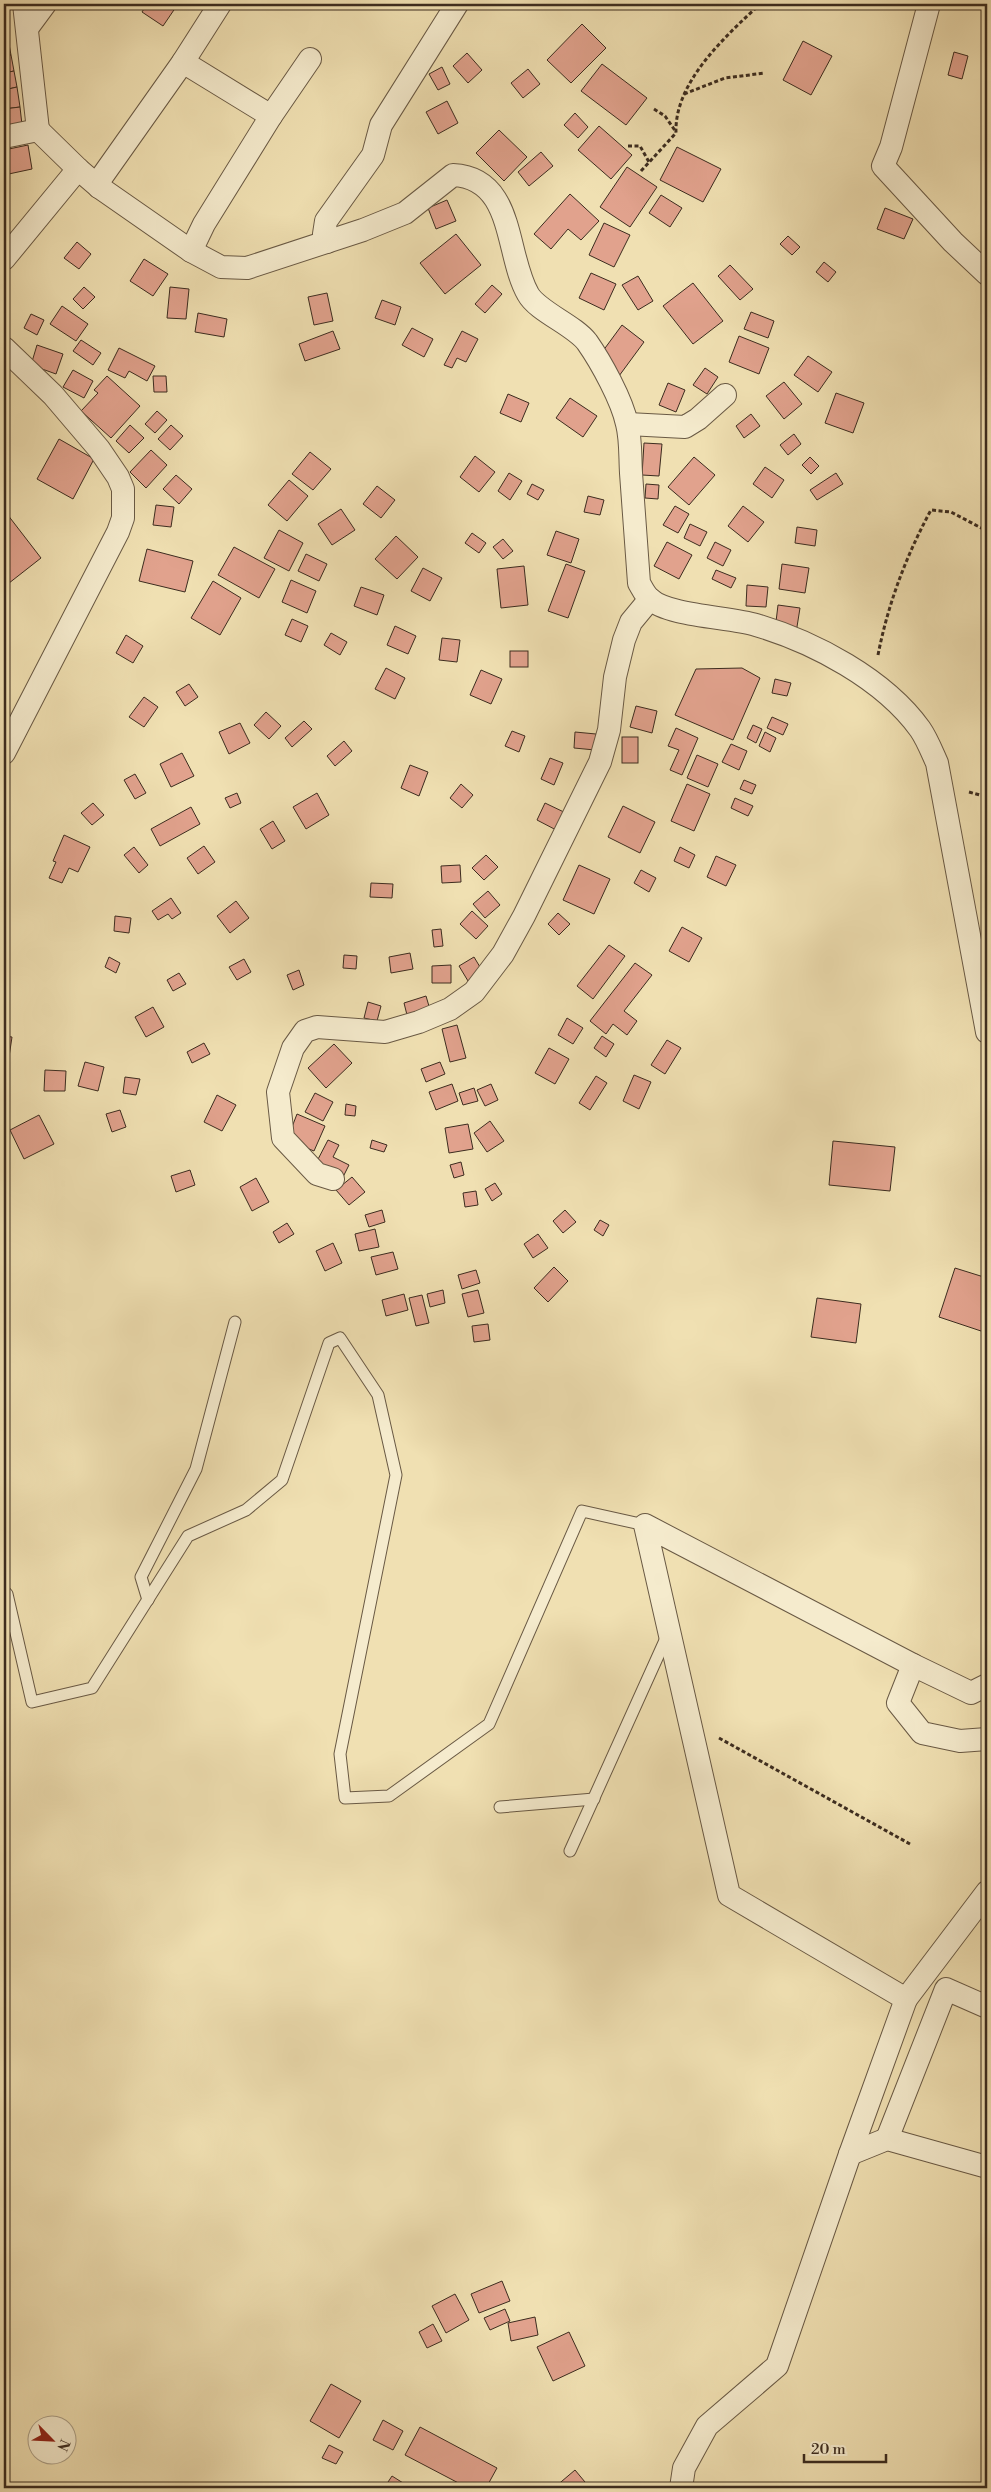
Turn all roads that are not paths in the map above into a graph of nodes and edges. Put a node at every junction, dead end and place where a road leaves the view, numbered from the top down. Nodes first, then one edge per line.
1 (24, 4) edge
2 (45, 4) edge
3 (220, 4) edge
4 (457, 4) edge
5 (929, 4) edge
6 (28, 27) junction
7 (310, 59) dead end
8 (183, 62) junction
9 (270, 116) junction
10 (38, 130) junction
11 (4, 137) edge
12 (78, 169) junction
13 (99, 187) junction
14 (327, 242) junction
15 (190, 251) junction
16 (4, 259) edge
17 (987, 274) edge
18 (4, 348) edge
19 (725, 395) dead end
20 (628, 424) junction
21 (650, 599) junction
22 (4, 753) edge
23 (987, 1032) edge
24 (333, 1179) dead end
25 (235, 1322) dead end
26 (645, 1525) junction
27 (4, 1591) edge
28 (148, 1600) junction
29 (669, 1632) junction
30 (913, 1666) junction
31 (979, 1689) edge
32 (987, 1739) edge
33 (594, 1799) junction
34 (500, 1807) dead end
35 (570, 1851) dead end
36 (987, 1892) edge
37 (906, 1999) junction
38 (987, 2007) edge
39 (887, 2138) junction
40 (850, 2154) junction
41 (987, 2168) edge
42 (681, 2488) edge

1 - 6 street
2 - 6 street
3 - 8 street
4 - 14 street
5 - 17 street
6 - 10 street
7 - 9 street
8 - 9 street
8 - 13 street
9 - 15 street
10 - 11 street
10 - 12 street
12 - 13 street
12 - 16 street
13 - 15 street
14 - 15 street
14 - 20 street
18 - 22 street
19 - 20 street
20 - 21 street
21 - 23 street
21 - 24 street
25 - 28 lane
26 - 28 lane
26 - 29 street
26 - 30 street
27 - 28 lane
29 - 33 lane
29 - 37 street
30 - 31 street
30 - 32 street
33 - 34 lane
33 - 35 lane
36 - 37 street
37 - 40 street
38 - 39 street
39 - 40 street
39 - 41 street
40 - 42 street

